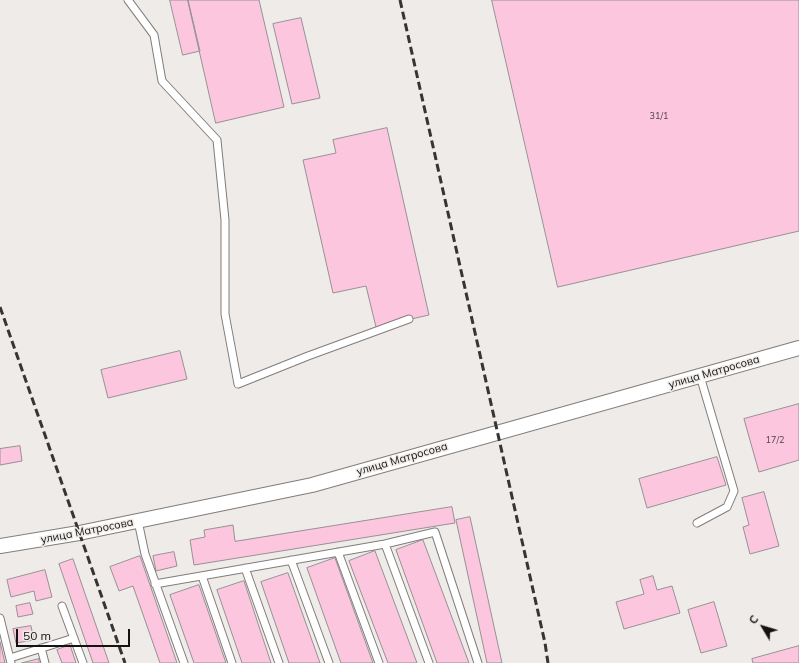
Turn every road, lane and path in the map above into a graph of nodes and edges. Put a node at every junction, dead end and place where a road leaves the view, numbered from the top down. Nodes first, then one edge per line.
1 (128, 0) edge
2 (410, 319) dead end
3 (799, 348) edge
4 (700, 376) junction
5 (138, 521) junction
6 (697, 523) dead end
7 (385, 544) junction
8 (0, 546) edge
9 (338, 552) junction
10 (292, 560) junction
11 (245, 568) junction
12 (202, 576) junction
13 (155, 584) junction
14 (62, 606) dead end
15 (0, 618) edge
16 (74, 638) junction
17 (41, 648) junction
18 (10, 661) edge
19 (45, 663) edge
20 (83, 663) edge
21 (184, 663) edge
22 (232, 663) edge
23 (279, 663) edge
24 (329, 663) edge
25 (379, 663) edge
26 (429, 663) edge
27 (478, 663) edge

1 - 2 lane
3 - 4 street, улица Матросова
4 - 5 street, улица Матросова
4 - 6 lane
5 - 8 street, улица Матросова
5 - 13 lane
7 - 9 lane
7 - 26 lane
7 - 27 lane
9 - 10 lane
9 - 25 lane
10 - 11 lane
10 - 24 lane
11 - 12 lane
11 - 23 lane
12 - 13 lane
12 - 22 lane
13 - 21 lane
14 - 16 lane
15 - 18 lane
16 - 17 lane
16 - 20 lane
17 - 18 lane
17 - 19 lane

